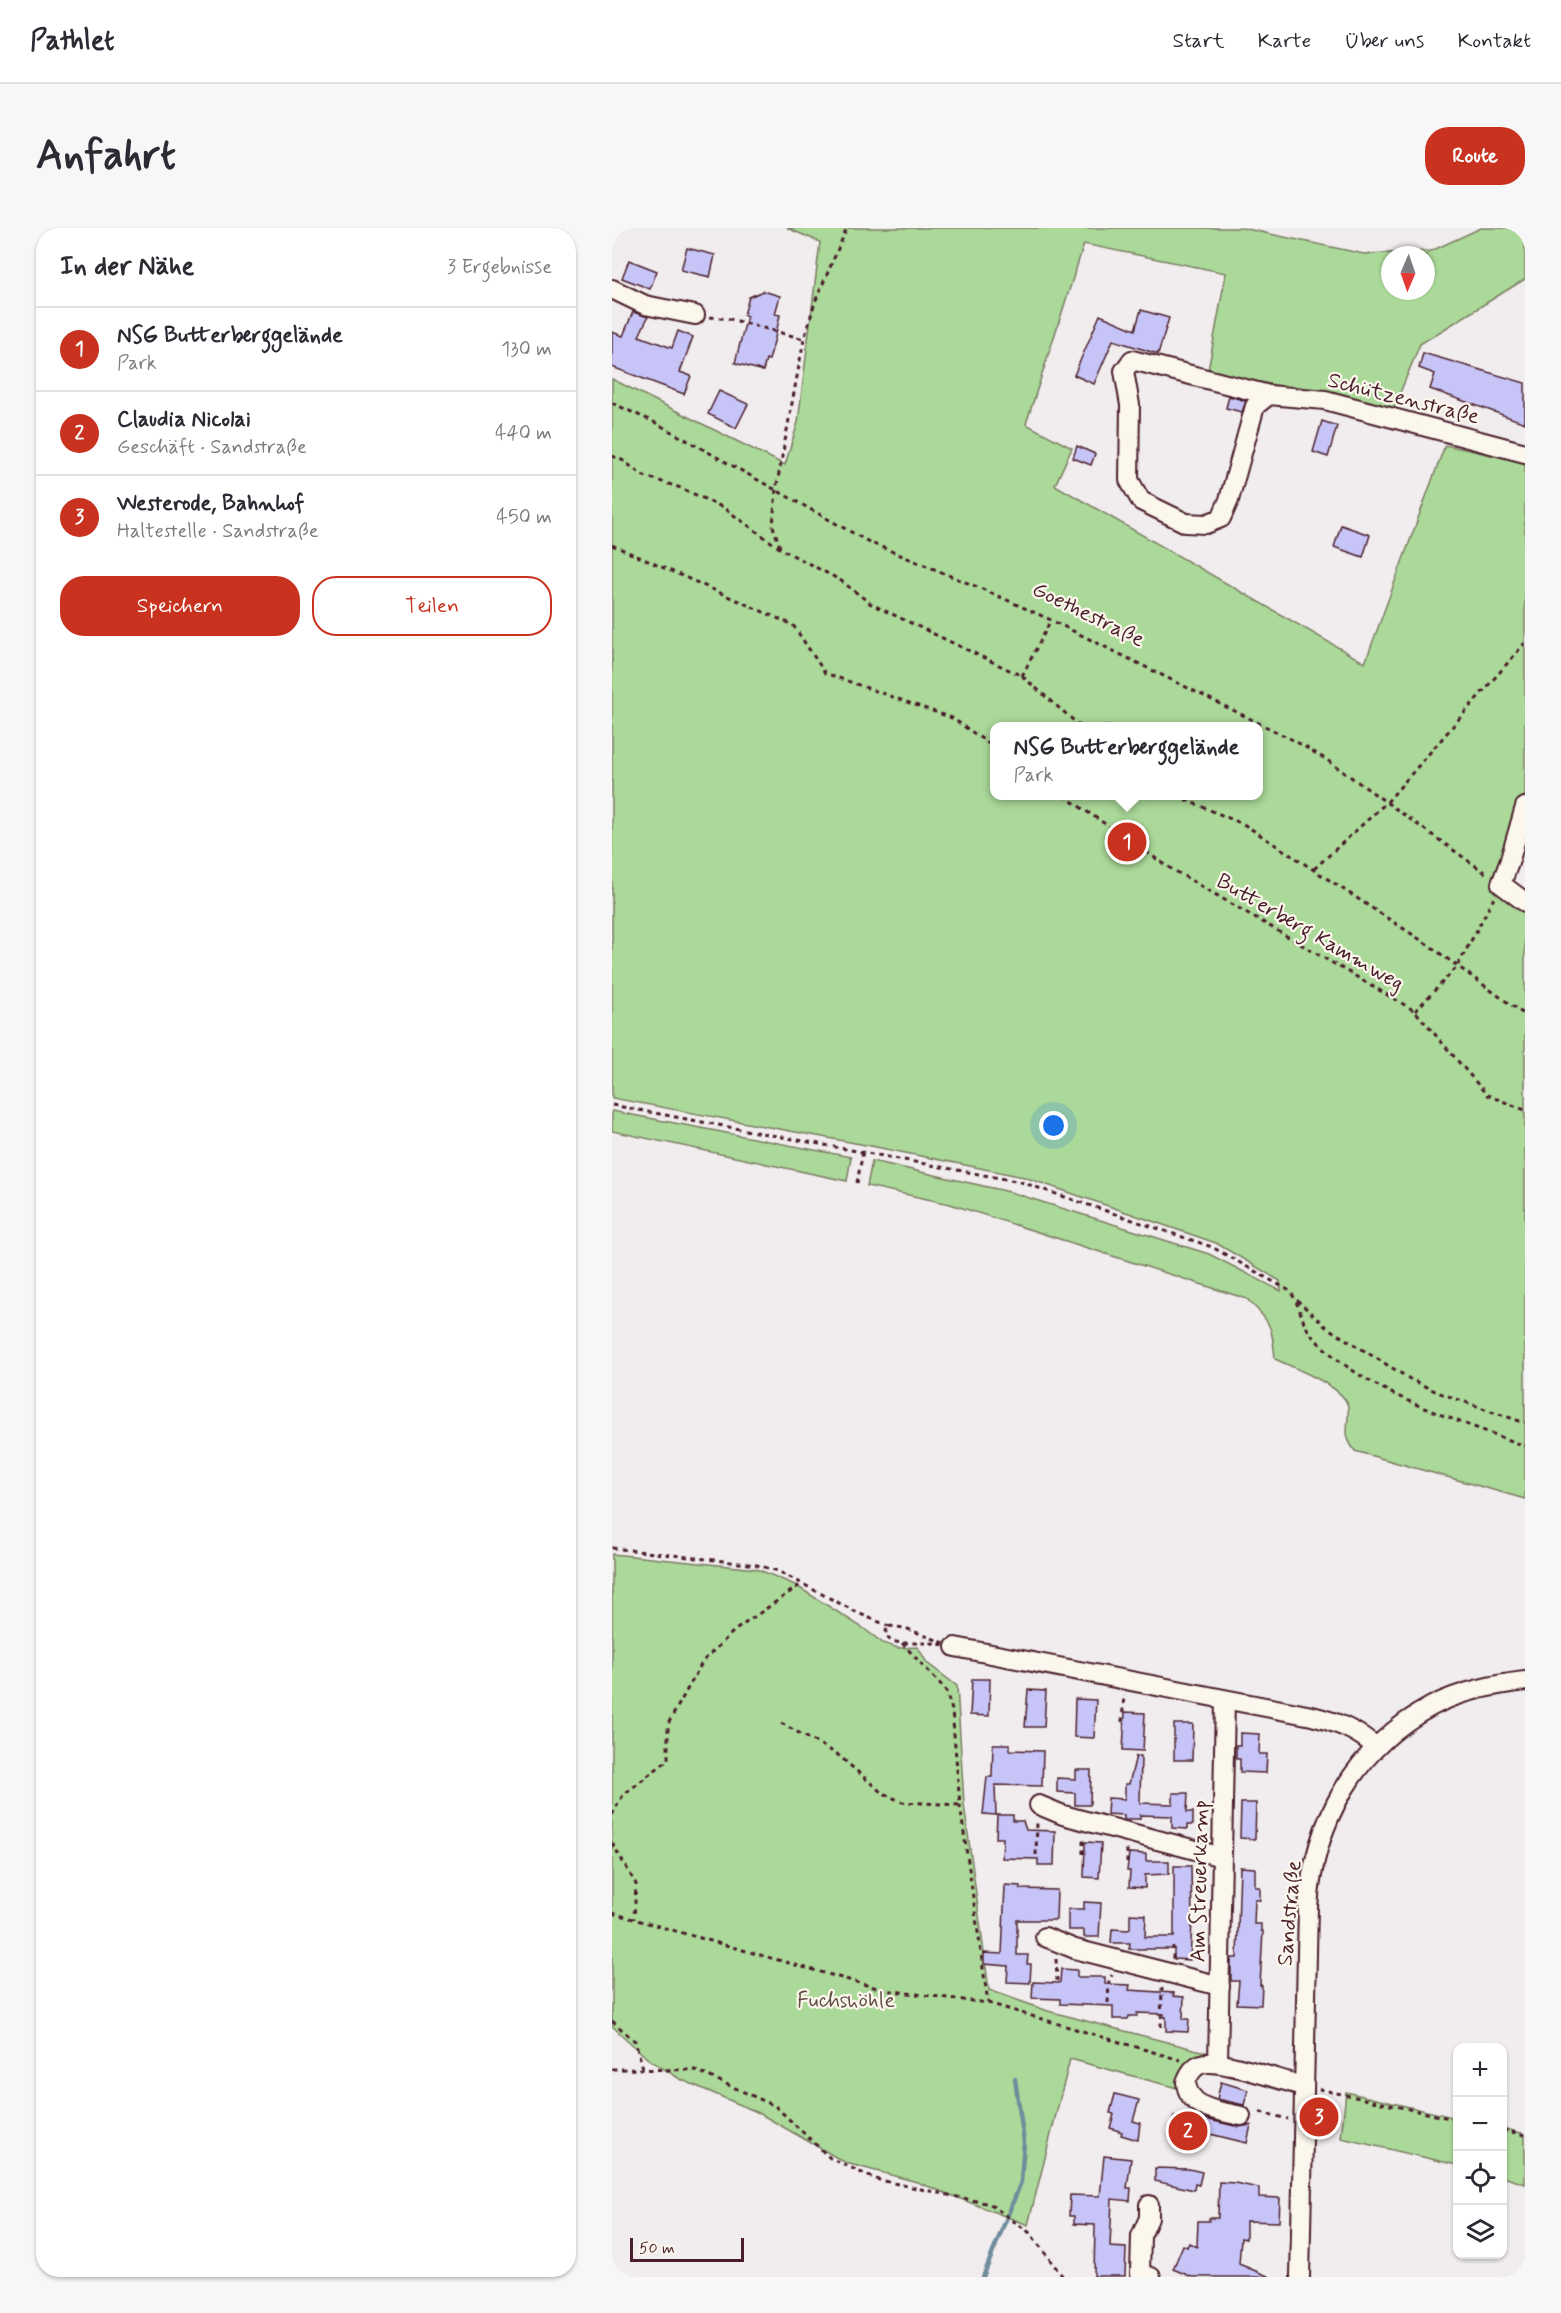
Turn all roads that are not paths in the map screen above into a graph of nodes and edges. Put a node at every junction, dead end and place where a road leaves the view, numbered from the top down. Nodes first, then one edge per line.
1 (612, 289) edge
2 (695, 315) road end
3 (1269, 395) junction
4 (1525, 453) edge
5 (1525, 807) edge
6 (1525, 902) edge
7 (955, 1647) road end
8 (1525, 1681) edge
9 (1225, 1700) junction
10 (1376, 1748) junction
11 (1040, 1805) road end
12 (1222, 1857) junction
13 (1051, 1939) road end
14 (1220, 1986) junction
15 (1218, 2063) junction
16 (1304, 2086) junction
17 (1241, 2116) dead end
18 (1149, 2205) dead end
19 (1151, 2277) edge
20 (1300, 2277) edge

1 - 2 street
3 - 3 street, Schützenstraße
3 - 4 street, Schützenstraße
5 - 6 street
7 - 9 street
8 - 10 street, Sandstraße
9 - 10 street
9 - 12 street, Am Streuerkamp
10 - 16 street, Sandstraße
11 - 12 street
12 - 14 street, Am Streuerkamp
13 - 14 street
14 - 15 street, Am Streuerkamp
15 - 16 street
15 - 17 street
16 - 20 street, Sandstraße
18 - 19 street

